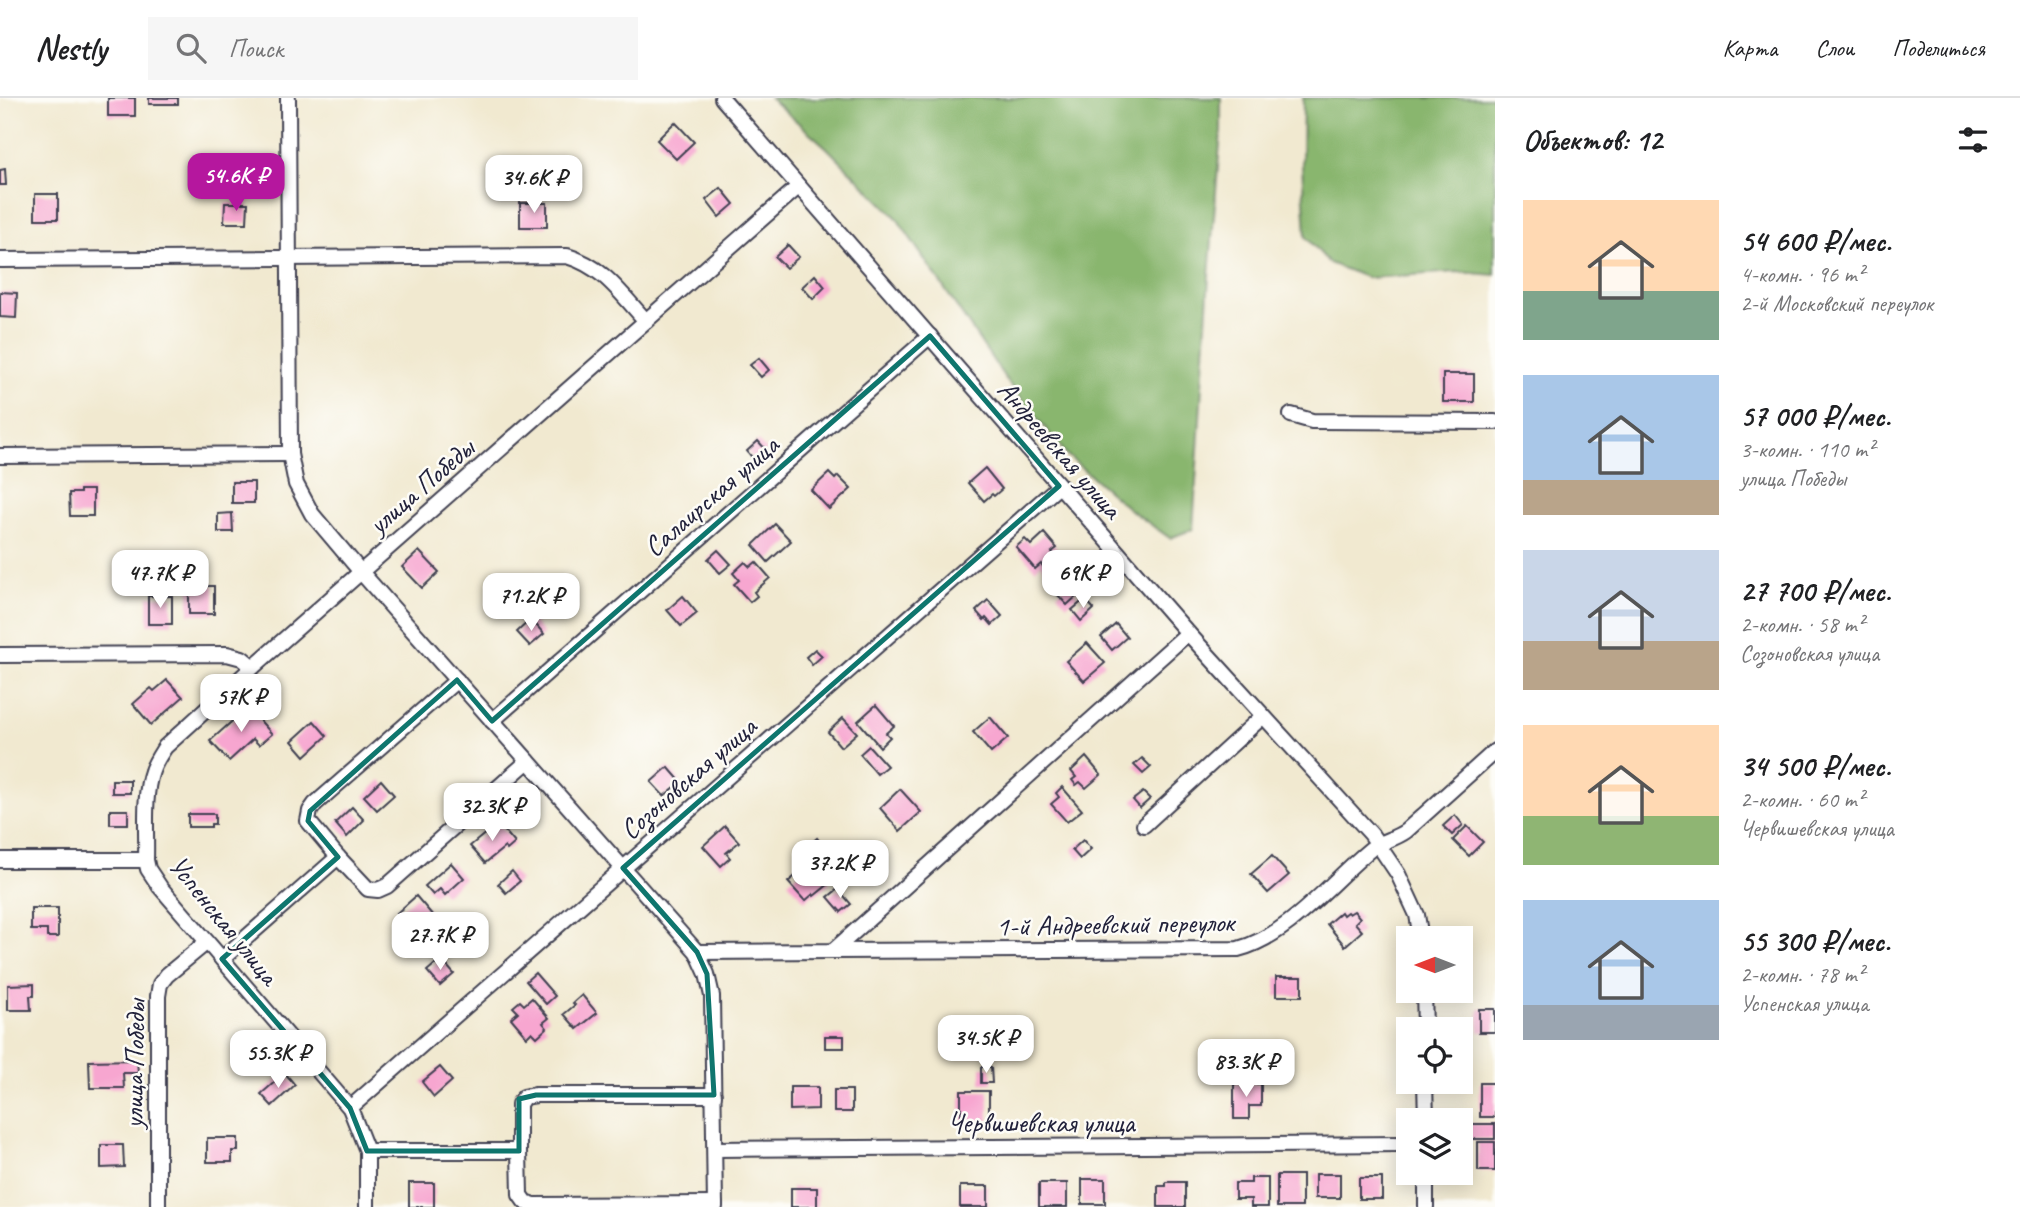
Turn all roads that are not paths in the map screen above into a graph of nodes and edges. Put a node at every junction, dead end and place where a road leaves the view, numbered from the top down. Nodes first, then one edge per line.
1 (288, 98) edge
2 (722, 98) edge
3 (798, 187) junction
4 (289, 258) junction
5 (0, 260) edge
6 (646, 321) junction
7 (930, 336) junction
8 (1291, 415) dead end
9 (1495, 422) edge
10 (290, 454) junction
11 (0, 456) edge
12 (1059, 486) junction
13 (361, 572) junction
14 (1188, 633) junction
15 (0, 655) edge
16 (253, 667) junction
17 (457, 680) junction
18 (1264, 716) junction
19 (492, 721) junction
20 (1495, 751) edge
21 (528, 761) junction
22 (1144, 825) dead end
23 (1379, 845) junction
24 (338, 857) junction
25 (0, 860) edge
26 (146, 860) junction
27 (623, 868) junction
28 (1419, 926) edge
29 (207, 942) junction
30 (833, 951) junction
31 (697, 952) junction
32 (222, 959) junction
33 (714, 1095) junction
34 (351, 1108) junction
35 (1396, 1144) edge
36 (715, 1149) junction
37 (366, 1151) junction
38 (519, 1151) junction
39 (1426, 1185) edge
40 (715, 1205) edge
41 (159, 1207) edge
42 (367, 1207) edge
43 (1426, 1207) edge

1 - 4 street
2 - 3 street, Андреевская улица
3 - 6 street, улица Победы
3 - 7 street, Андреевская улица
4 - 5 street
4 - 6 street
4 - 10 street
6 - 13 street, улица Победы
7 - 12 street, Андреевская улица
7 - 19 street, Салаирская улица
8 - 9 street
10 - 11 street
10 - 13 street
12 - 14 street, Андреевская улица
12 - 27 street, Созоновская улица
13 - 16 street, улица Победы
13 - 17 street
14 - 18 street, Андреевская улица
14 - 30 street
15 - 16 street
16 - 26 street, улица Победы
17 - 19 street
17 - 24 street
18 - 22 street
18 - 23 street, Андреевская улица
19 - 21 street
20 - 23 street, 1-й Андреевский переулок
21 - 24 street
21 - 27 street
23 - 28 street, Андреевская улица
23 - 30 street, 1-й Андреевский переулок
24 - 32 street
25 - 26 street, Успенская улица
26 - 29 street, Успенская улица
27 - 31 street
27 - 34 street, Созоновская улица
29 - 32 street, Успенская улица
29 - 41 street, улица Победы
30 - 31 street, 1-й Андреевский переулок
31 - 33 street
32 - 34 street, Успенская улица
33 - 36 street
33 - 38 street
34 - 37 street, Успенская улица
35 - 36 street, Червишевская улица
36 - 40 street
37 - 38 street
37 - 42 street, Успенская улица
38 - 40 street
39 - 43 street

